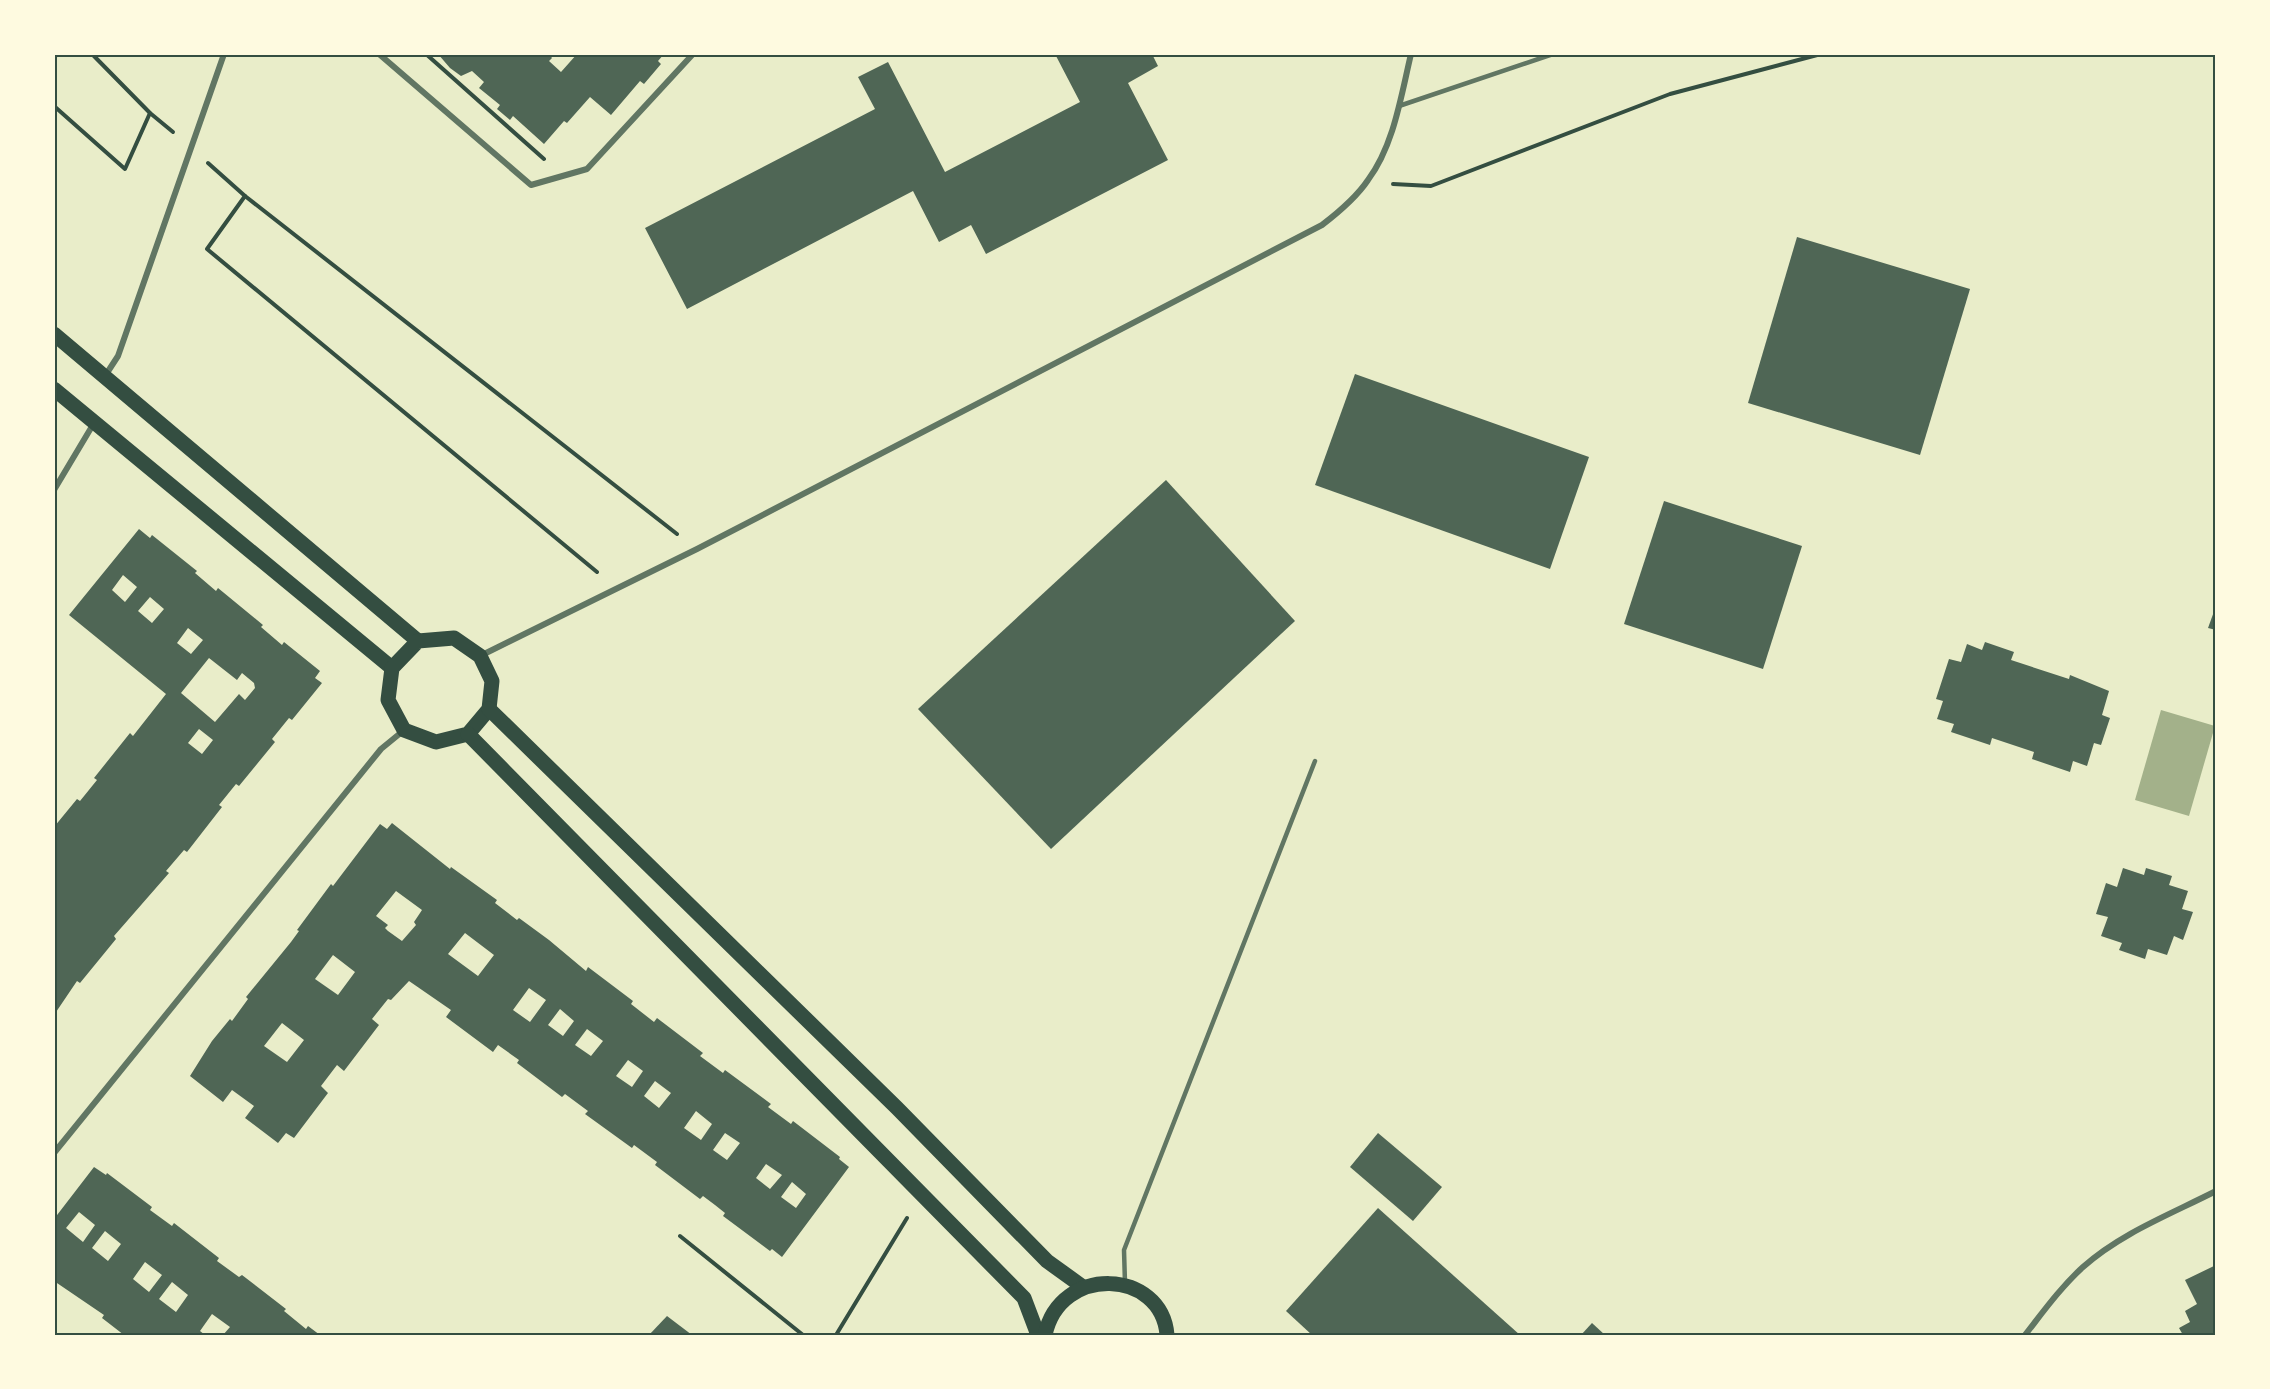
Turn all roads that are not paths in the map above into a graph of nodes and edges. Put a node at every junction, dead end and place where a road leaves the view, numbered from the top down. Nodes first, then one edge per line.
1 (224, 54) edge
2 (379, 54) edge
3 (693, 54) edge
4 (1412, 54) edge
5 (1553, 54) edge
6 (1399, 106) junction
7 (54, 334) edge
8 (105, 376) junction
9 (54, 389) edge
10 (94, 423) junction
11 (54, 490) edge
12 (418, 641) junction
13 (480, 656) junction
14 (392, 668) junction
15 (489, 709) junction
16 (404, 730) junction
17 (468, 734) junction
18 (1315, 761) dead end
19 (54, 1153) edge
20 (2216, 1191) edge
21 (1125, 1285) junction
22 (1083, 1287) junction
23 (1038, 1335) edge
24 (1045, 1335) edge
25 (1167, 1335) edge
26 (2025, 1335) edge

1 - 8 street
2 - 3 street
4 - 6 street
5 - 6 lane
6 - 13 street
7 - 8 main road
8 - 12 main road
9 - 10 main road
10 - 11 street
10 - 14 main road
12 - 13 main road
12 - 14 main road
13 - 15 main road
14 - 16 main road
15 - 17 main road
15 - 22 main road
16 - 17 main road
16 - 19 street
17 - 23 main road
18 - 21 lane
20 - 26 street
21 - 22 main road
21 - 25 main road
22 - 24 main road

